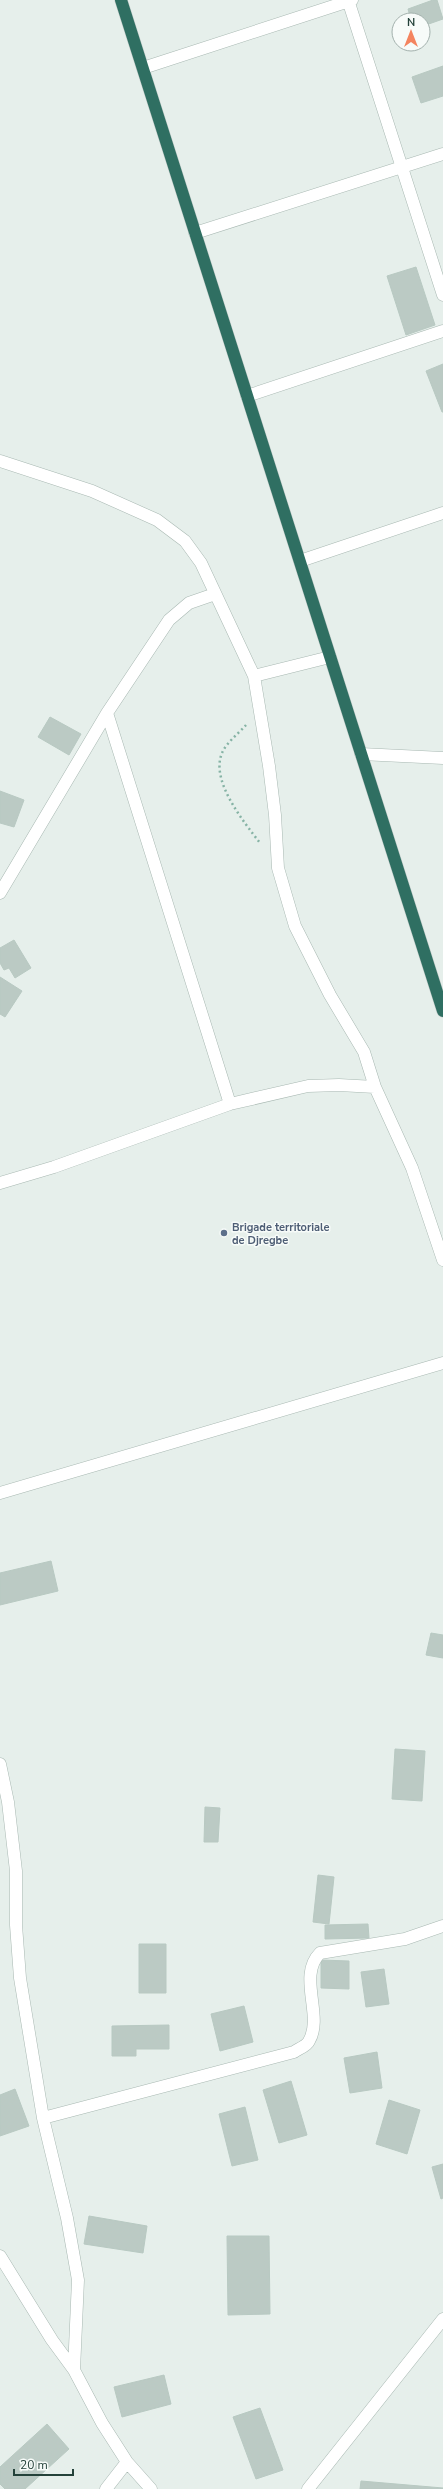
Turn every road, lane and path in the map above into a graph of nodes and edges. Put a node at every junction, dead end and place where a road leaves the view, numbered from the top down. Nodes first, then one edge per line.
1 (121, 0) edge
2 (350, 0) edge
3 (143, 68) junction
4 (443, 154) edge
5 (402, 167) junction
6 (195, 233) junction
7 (443, 295) edge
8 (443, 331) edge
9 (247, 396) junction
10 (0, 461) edge
11 (443, 513) edge
12 (300, 561) junction
13 (215, 594) junction
14 (330, 657) junction
15 (254, 676) junction
16 (259, 710) junction
17 (107, 713) junction
18 (361, 754) junction
19 (443, 758) edge
20 (278, 868) junction
21 (3, 880) edge
22 (0, 893) edge
23 (443, 1011) edge
24 (375, 1087) junction
25 (230, 1104) junction
26 (0, 1183) edge
27 (443, 1260) edge
28 (443, 1363) edge
29 (0, 1493) edge
30 (0, 1764) edge
31 (443, 1926) edge
32 (43, 2118) junction
33 (0, 2256) edge
34 (443, 2319) edge
35 (74, 2370) junction
36 (127, 2462) junction
37 (106, 2489) edge
38 (151, 2489) edge
39 (308, 2489) edge

1 - 3 highway
2 - 3 street
2 - 5 street
3 - 6 highway
4 - 5 street
5 - 6 street
5 - 7 street
6 - 9 highway
8 - 9 street
9 - 12 highway
10 - 13 street
11 - 12 street
12 - 14 highway
13 - 15 street
13 - 17 street
14 - 15 street
14 - 18 highway
15 - 16 street
16 - 20 street
16 - 20 path
17 - 21 street
17 - 25 street
18 - 19 street
18 - 23 highway
20 - 24 street
21 - 22 street
24 - 25 street
24 - 27 street
25 - 26 street
28 - 29 street
30 - 32 street
31 - 32 street
32 - 35 street
33 - 35 street
34 - 39 street
35 - 36 street
36 - 37 street
36 - 38 street

